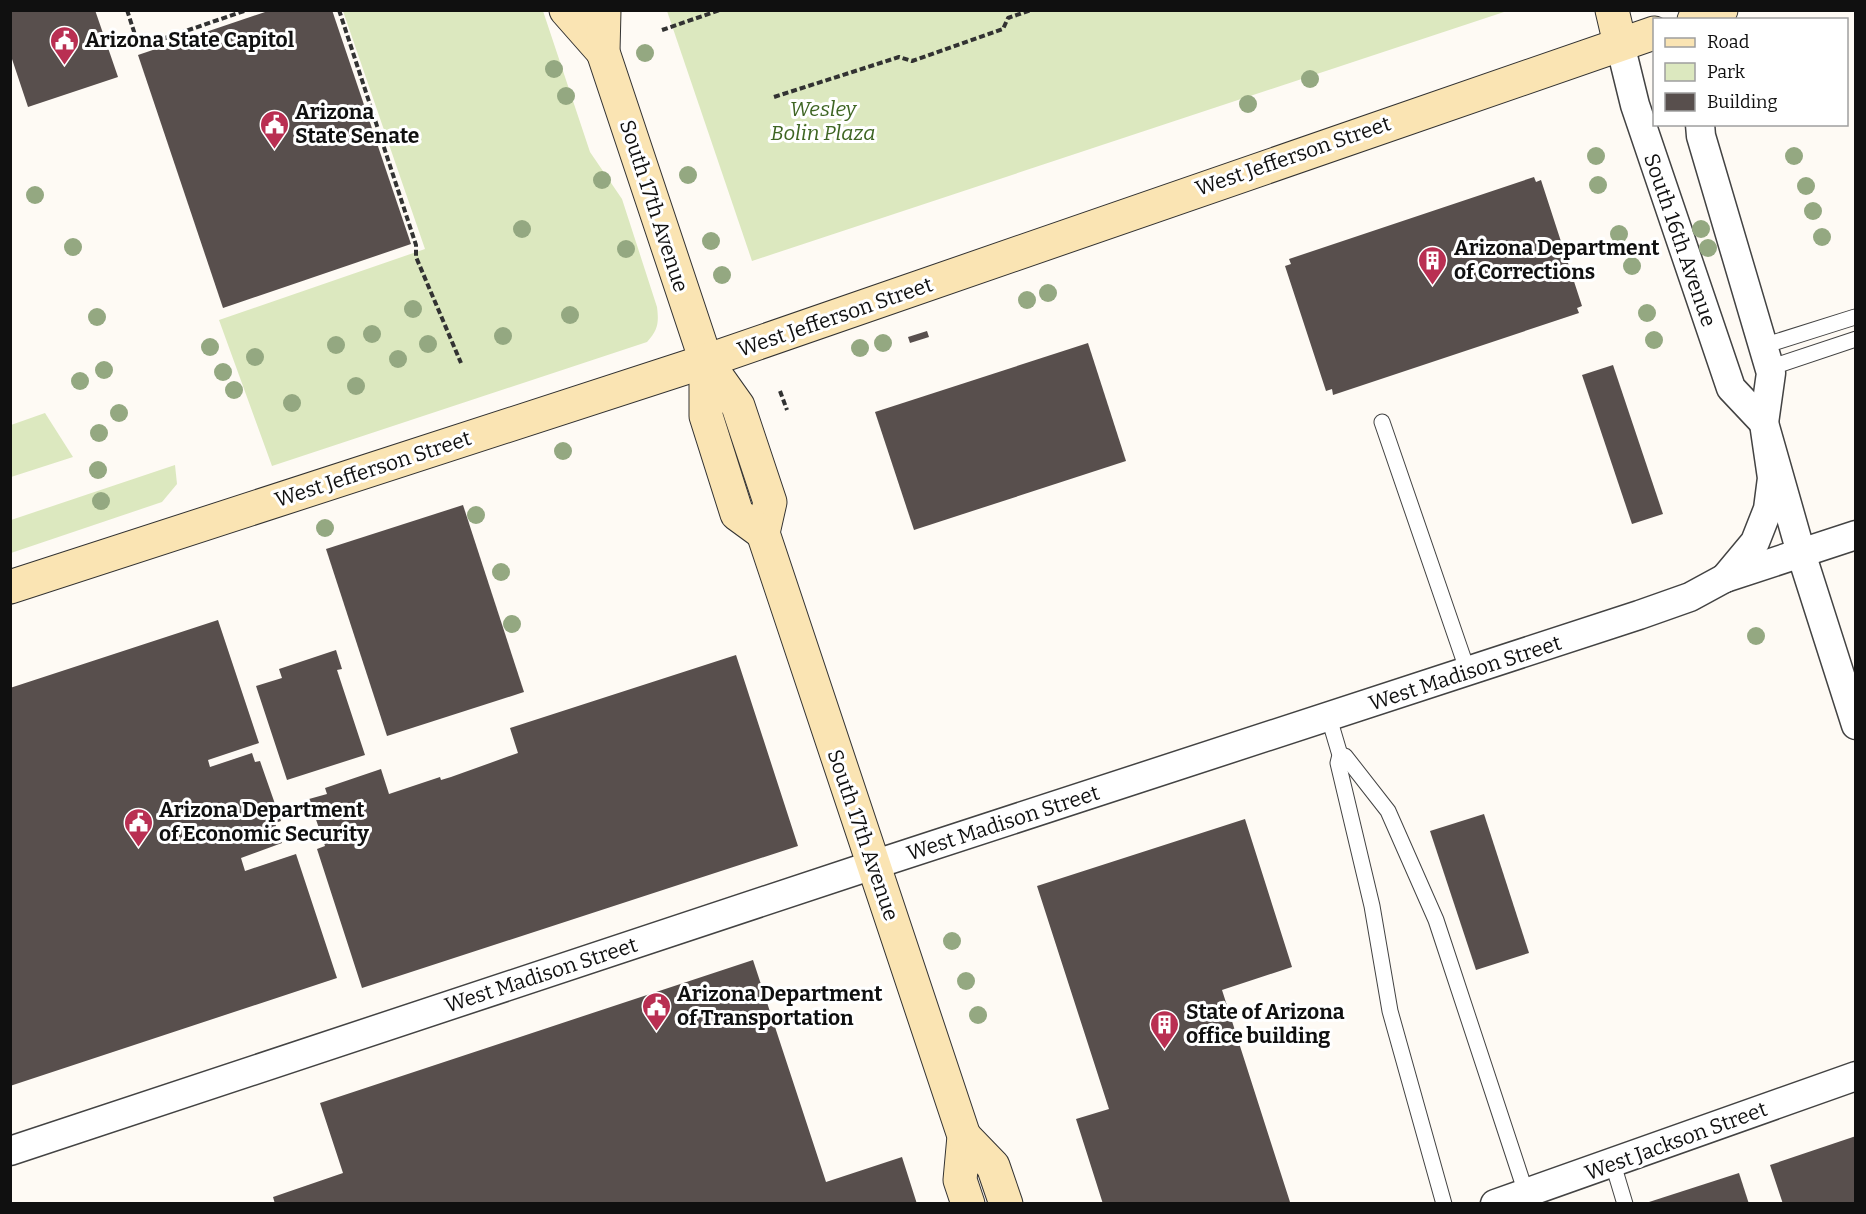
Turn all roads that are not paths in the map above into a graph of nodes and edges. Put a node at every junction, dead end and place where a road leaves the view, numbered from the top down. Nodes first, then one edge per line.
1 (566, 10) edge
2 (604, 10) edge
3 (1612, 10) edge
4 (1721, 10) edge
5 (1699, 18) edge
6 (1653, 33) edge
7 (1620, 44) junction
8 (603, 52) junction
9 (1701, 126) edge
10 (1855, 317) edge
11 (1856, 339) edge
12 (1766, 357) junction
13 (706, 361) junction
14 (1382, 423) dead end
15 (1764, 423) junction
16 (1856, 535) edge
17 (1801, 553) junction
18 (1725, 578) junction
19 (10, 587) edge
20 (1468, 672) junction
21 (1329, 718) junction
22 (1856, 725) edge
23 (1340, 755) junction
24 (873, 865) junction
25 (1856, 1076) edge
26 (964, 1136) junction
27 (10, 1151) edge
28 (1613, 1164) junction
29 (1526, 1193) junction
30 (968, 1203) edge
31 (1006, 1203) edge
32 (1444, 1203) edge
33 (1495, 1203) edge
34 (1625, 1203) edge

1 - 8 main road, South 17th Avenue
2 - 8 main road, South 17th Avenue
3 - 7 main road
4 - 5 main road
6 - 7 main road, West Jefferson Street
7 - 13 main road, West Jefferson Street
7 - 15 street, South 16th Avenue
8 - 13 main road, South 17th Avenue
9 - 12 street, South 16th Avenue
10 - 12 lane
11 - 12 lane
12 - 15 street, South 16th Avenue
13 - 19 main road, West Jefferson Street
13 - 24 main road, South 17th Avenue
14 - 20 lane
15 - 17 street, South 16th Avenue
15 - 18 street, South 16th Avenue
16 - 17 street, West Madison Street
17 - 18 street, West Madison Street
17 - 22 street, South 16th Avenue
18 - 20 street, West Madison Street
20 - 21 street, West Madison Street
21 - 23 lane
21 - 24 street, West Madison Street
23 - 29 lane
23 - 32 lane
24 - 26 main road, South 17th Avenue
24 - 27 street, West Madison Street
25 - 28 street, West Jackson Street
26 - 30 main road, South 17th Avenue
26 - 31 main road, South 17th Avenue
28 - 29 street, West Jackson Street
28 - 34 lane
29 - 33 street, West Jackson Street

